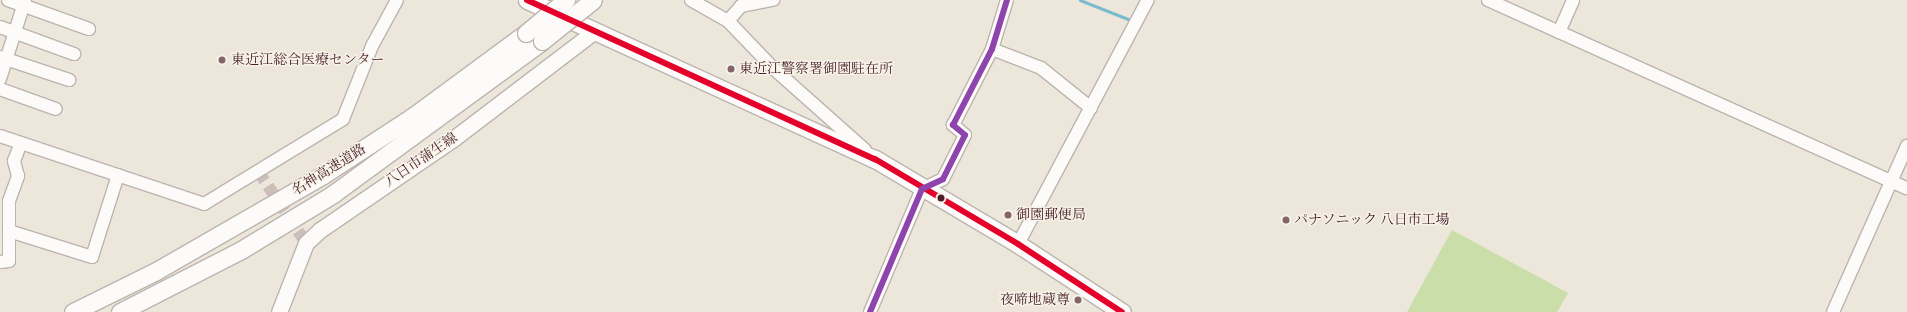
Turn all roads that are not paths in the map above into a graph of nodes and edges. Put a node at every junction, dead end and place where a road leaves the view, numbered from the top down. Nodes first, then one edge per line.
1 (8, 0) edge
2 (397, 0) edge
3 (526, 0) edge
4 (566, 0) edge
5 (593, 0) edge
6 (691, 0) edge
7 (773, 0) edge
8 (1007, 0) edge
9 (1148, 0) edge
10 (1488, 0) edge
11 (1573, 0) edge
12 (25, 3) edge
13 (728, 21) junction
14 (0, 27) edge
15 (89, 29) dead end
16 (15, 32) junction
17 (595, 32) junction
18 (1559, 32) junction
19 (992, 49) junction
20 (74, 54) dead end
21 (4, 58) edge
22 (0, 79) edge
23 (69, 80) dead end
24 (0, 89) edge
25 (1091, 108) junction
26 (56, 109) dead end
27 (0, 136) edge
28 (21, 143) junction
29 (1907, 146) edge
30 (875, 159) junction
31 (118, 175) junction
32 (1891, 181) junction
33 (1907, 188) edge
34 (922, 189) junction
35 (333, 194) junction
36 (9, 231) junction
37 (1018, 244) junction
38 (0, 262) edge
39 (73, 312) edge
40 (120, 312) edge
41 (142, 312) edge
42 (279, 312) edge
43 (870, 312) edge
44 (1122, 312) edge
45 (1833, 312) edge

1 - 12 street
2 - 31 street
3 - 17 highway
4 - 39 highway, 名神高速道路, bridge
5 - 35 highway, 名神高速道路, bridge
6 - 13 street
7 - 13 street
8 - 19 street
9 - 25 street
10 - 18 street
11 - 18 street
12 - 15 street
12 - 16 street
13 - 30 street
14 - 16 street
16 - 20 street
16 - 21 street
17 - 30 highway
17 - 42 main road, 八日市蒲生線
18 - 32 street
19 - 25 street
19 - 34 street
21 - 22 street
21 - 23 street
24 - 26 street
25 - 37 street
27 - 28 street
28 - 31 street
28 - 36 street
29 - 32 street
30 - 34 highway
31 - 36 street
32 - 33 street
32 - 45 street
34 - 37 highway
34 - 43 street
35 - 40 highway, 名神高速道路
35 - 41 highway
36 - 38 street
37 - 44 highway

